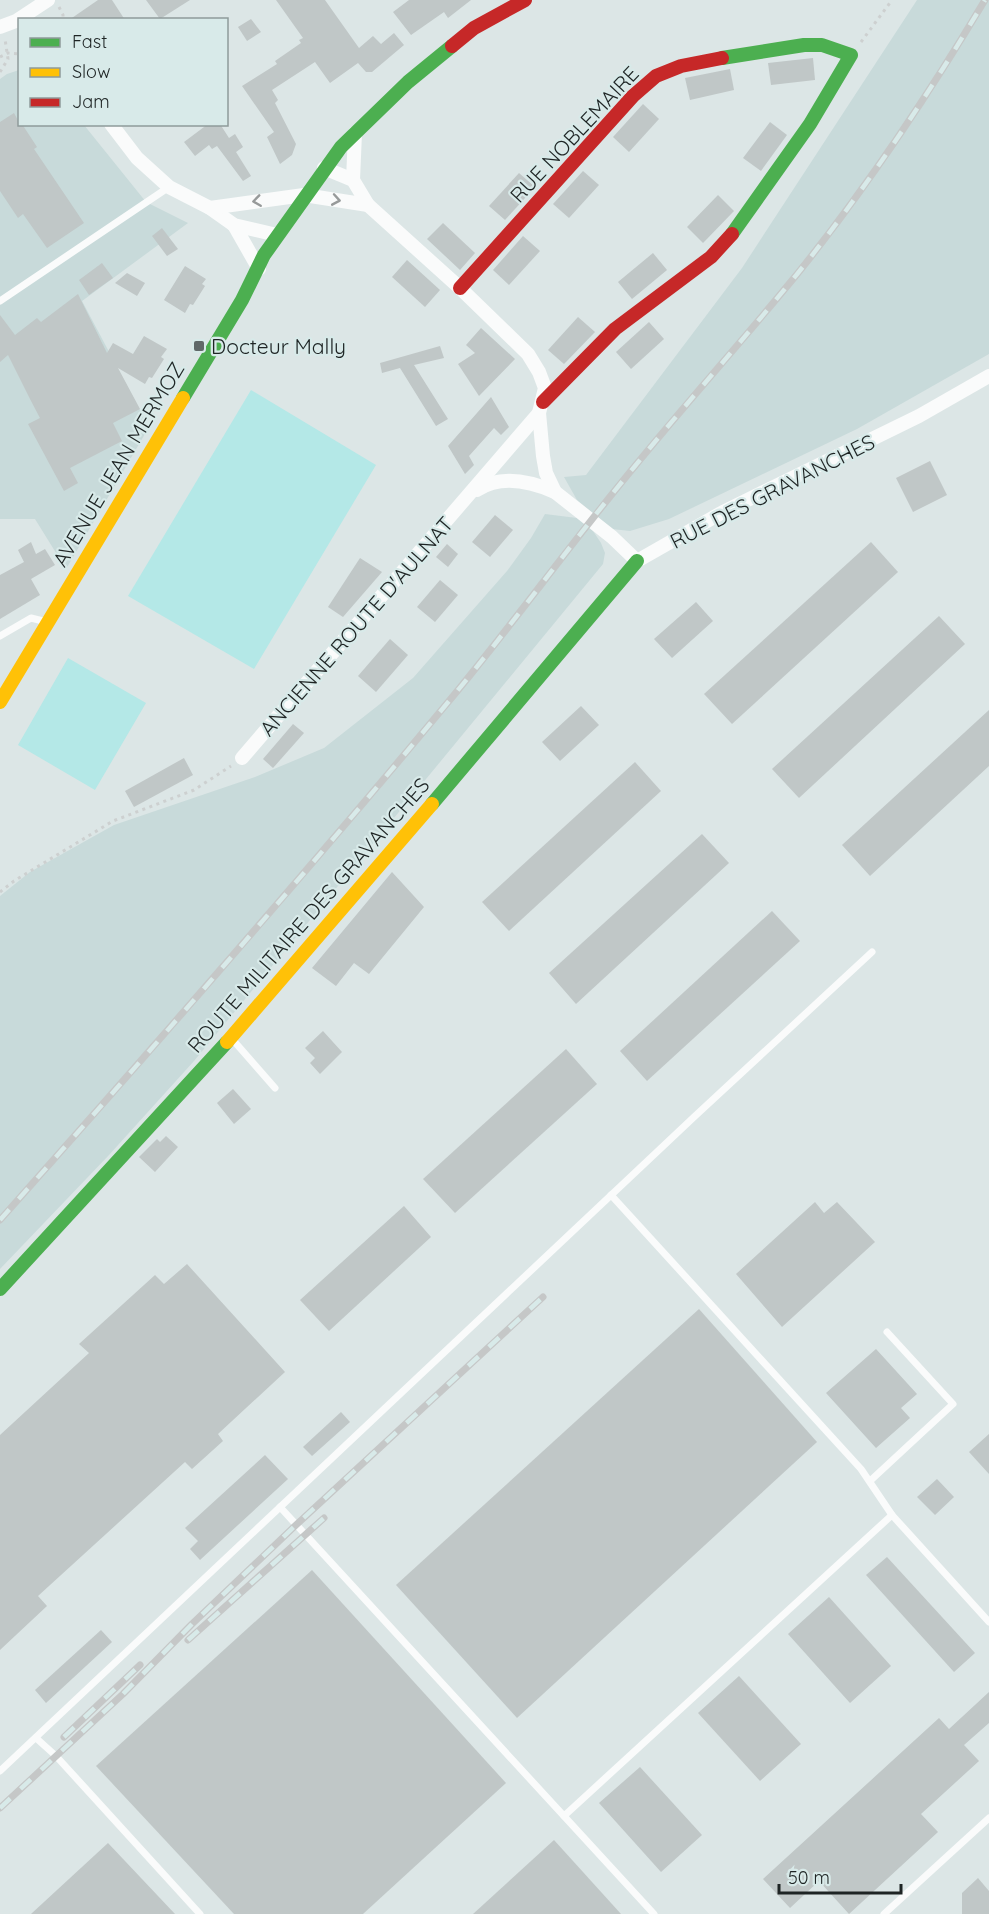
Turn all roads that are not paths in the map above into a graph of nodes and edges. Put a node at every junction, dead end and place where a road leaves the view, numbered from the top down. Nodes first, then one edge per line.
1 (48, 0) edge
2 (525, 0) edge
3 (31, 10) edge
4 (18, 20) edge
5 (0, 27) edge
6 (113, 126) edge
7 (355, 133) junction
8 (324, 168) junction
9 (353, 180) junction
10 (169, 187) junction
11 (304, 195) junction
12 (368, 205) junction
13 (210, 207) junction
14 (234, 225) junction
15 (277, 235) junction
16 (259, 269) junction
17 (460, 288) junction
18 (0, 301) edge
19 (989, 376) edge
20 (541, 407) junction
21 (470, 494) junction
22 (560, 497) junction
23 (637, 561) junction
24 (47, 622) junction
25 (0, 636) edge
26 (0, 702) edge
27 (242, 759) road end
28 (872, 952) dead end
29 (231, 1038) junction
30 (275, 1088) dead end
31 (611, 1195) junction
32 (0, 1288) edge
33 (887, 1332) dead end
34 (870, 1481) junction
35 (280, 1507) junction
36 (892, 1515) junction
37 (989, 1622) edge
38 (36, 1738) junction
39 (0, 1771) edge
40 (564, 1816) junction
41 (989, 1818) edge
42 (200, 1914) edge
43 (654, 1914) edge
44 (884, 1914) edge

1 - 3 street
2 - 7 street, AVENUE JEAN MERMOZ
4 - 5 street
6 - 10 street
7 - 8 street, AVENUE JEAN MERMOZ
7 - 9 street
8 - 9 street
8 - 11 street, AVENUE JEAN MERMOZ
9 - 12 street
10 - 13 street
10 - 18 lane
11 -> 12 street
11 -> 13 street
11 - 15 street, AVENUE JEAN MERMOZ
12 - 17 street
13 - 14 street
14 - 15 street
14 - 16 street
15 - 16 street, AVENUE JEAN MERMOZ
16 - 24 street, AVENUE JEAN MERMOZ
17 - 20 street
17 - 20 street, RUE NOBLEMAIRE
19 - 23 street, RUE DES GRAVANCHES
20 - 21 street, ANCIENNE ROUTE D'AULNAT
20 - 22 street
21 - 22 street, ANCIENNE ROUTE D'AULNAT
21 - 27 street, ANCIENNE ROUTE D'AULNAT
22 - 23 street
23 - 29 street, ROUTE MILITAIRE DES GRAVANCHES
24 - 25 lane
24 - 26 street, AVENUE JEAN MERMOZ
28 - 31 lane
29 - 30 lane
29 - 32 street, ROUTE MILITAIRE DES GRAVANCHES
31 - 34 lane
31 - 35 lane
33 - 34 lane
34 - 36 lane
35 - 38 lane
35 - 40 lane
36 - 37 lane
36 - 40 lane
38 - 39 lane
38 - 42 lane
40 - 43 lane
41 - 44 lane

